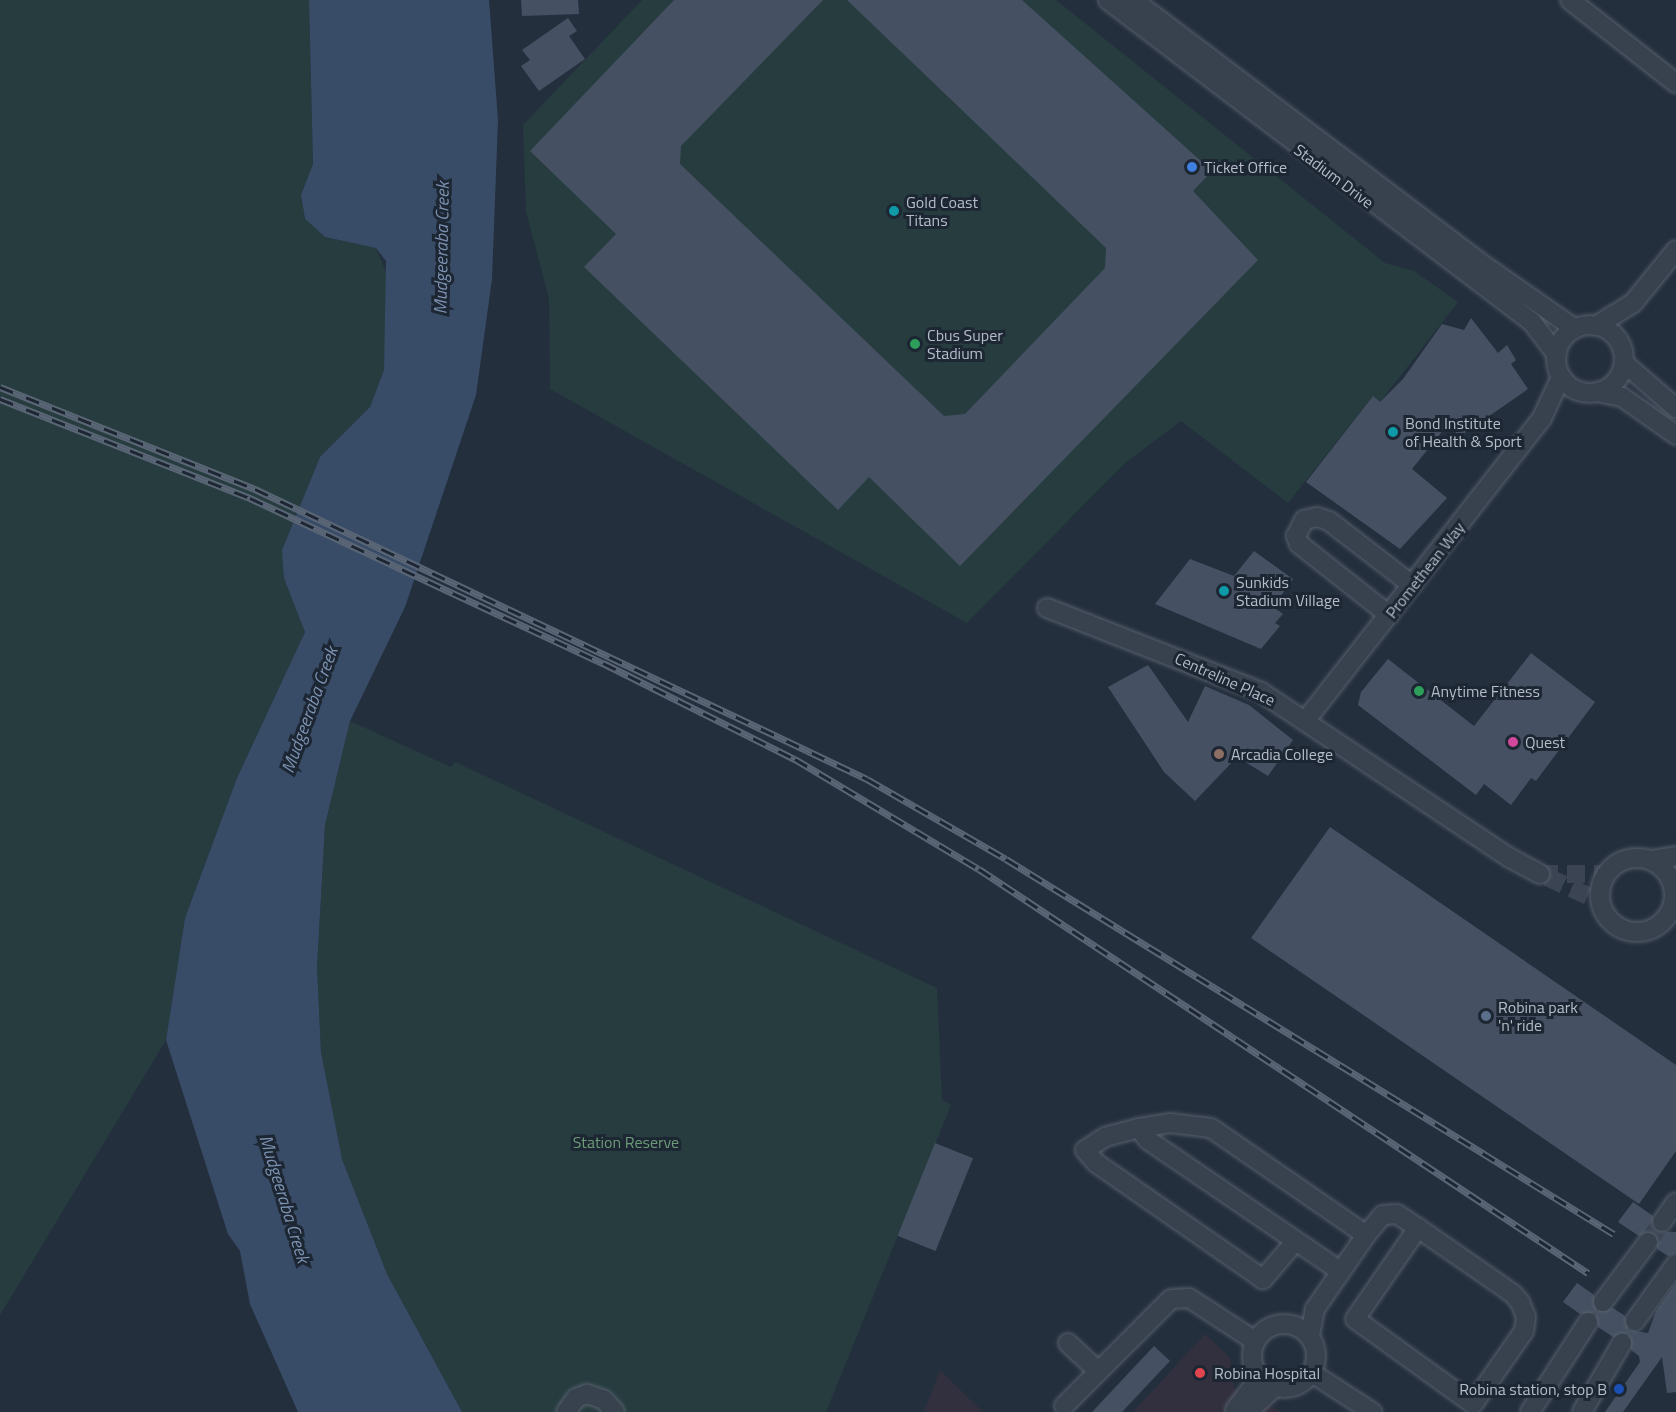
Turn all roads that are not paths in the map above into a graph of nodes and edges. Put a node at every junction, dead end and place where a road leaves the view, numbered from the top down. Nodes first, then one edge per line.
1 (1108, 0) edge
2 (1133, 0) edge
3 (1570, 0) edge
4 (1676, 83) edge
5 (1676, 250) edge
6 (1633, 303) junction
7 (1596, 326) junction
8 (1575, 329) junction
9 (1619, 342) junction
10 (1557, 355) junction
11 (1624, 363) junction
12 (1561, 377) junction
13 (1590, 392) junction
14 (1676, 408) edge
15 (1542, 418) junction
16 (1676, 435) edge
17 (1412, 585) junction
18 (1047, 608) dead end
19 (1389, 615) junction
20 (1306, 720) junction
21 (1676, 856) edge
22 (1652, 860) junction
23 (1540, 874) tunnel mouth
24 (1673, 875) edge
25 (1671, 920) edge
26 (1139, 1128) junction
27 (1676, 1202) edge
28 (1662, 1222) tunnel mouth
29 (1418, 1228) junction
30 (1366, 1234) junction
31 (1648, 1242) tunnel mouth
32 (1294, 1243) junction
33 (1676, 1264) edge
34 (1340, 1272) junction
35 (1603, 1302) dead end
36 (1315, 1309) junction
37 (1635, 1321) dead end
38 (1588, 1322) dead end
39 (1292, 1324) junction
40 (1310, 1336) junction
41 (1255, 1341) junction
42 (1068, 1343) dead end
43 (1622, 1343) dead end
44 (1098, 1371) junction
45 (1312, 1373) junction
46 (1267, 1382) junction
47 (1064, 1406) dead end
48 (1245, 1411) edge
49 (566, 1412) edge
50 (615, 1412) edge
51 (1372, 1412) edge
52 (1530, 1412) edge
53 (1582, 1412) edge

1 - 10 street, Stadium Drive
2 - 8 street, Stadium Drive
3 - 4 street
5 - 6 street
6 - 7 street
6 - 9 street
7 - 8 street
7 - 9 street
8 - 10 street
9 - 11 street
10 - 12 street
11 - 13 street
11 - 14 street
12 - 13 street
12 - 15 street
13 - 15 street
13 - 16 street
15 - 17 street, Promethean Way
17 - 19 street, Promethean Way
17 - 19 street
18 - 20 street, Centreline Place
19 - 20 street, Promethean Way
20 - 23 street, Centreline Place
21 - 22 street
22 - 24 street
22 - 25 street
24 - 25 street
26 - 30 street
26 - 32 street
26 - 32 street
27 - 28 street
29 - 29 street
29 - 30 street
30 - 34 street
31 - 35 street, bridge
32 - 34 street
33 - 37 street, bridge
34 - 36 street
36 - 39 street
36 - 40 street
38 - 52 street
39 - 40 street
39 - 41 street
40 - 45 street
41 - 44 street
41 - 46 street
42 - 44 street
43 - 53 street
44 - 47 street
45 - 46 street
45 - 51 street
46 - 48 street
49 - 50 street

